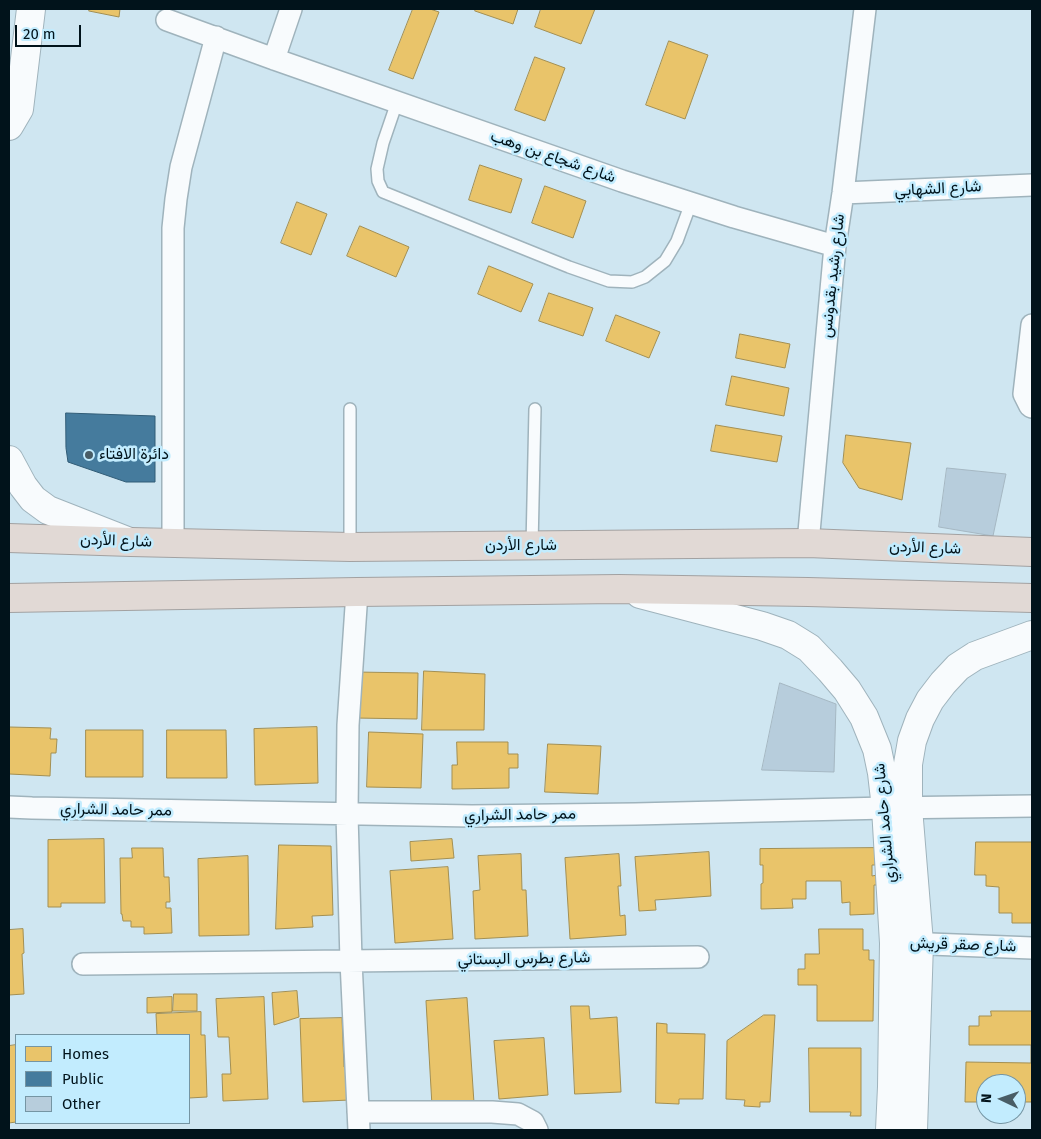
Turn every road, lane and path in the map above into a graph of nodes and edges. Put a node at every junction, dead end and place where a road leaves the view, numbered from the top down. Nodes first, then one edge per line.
1 (30, 9) edge
2 (292, 9) edge
3 (865, 9) edge
4 (167, 20) dead end
5 (216, 37) junction
6 (274, 60) junction
7 (397, 102) junction
8 (9, 126) edge
9 (1032, 185) edge
10 (843, 193) junction
11 (691, 203) junction
12 (835, 246) junction
13 (1032, 325) edge
14 (1032, 406) edge
15 (350, 409) dead end
16 (535, 409) dead end
17 (9, 460) edge
18 (9, 538) edge
19 (131, 542) junction
20 (173, 543) junction
21 (808, 543) junction
22 (532, 546) junction
23 (350, 547) junction
24 (1032, 552) edge
25 (619, 589) junction
26 (357, 592) junction
27 (9, 598) edge
28 (1032, 598) edge
29 (1032, 635) edge
30 (1032, 806) edge
31 (9, 807) edge
32 (897, 808) junction
33 (347, 814) junction
34 (906, 943) junction
35 (1032, 948) edge
36 (698, 958) dead end
37 (351, 960) junction
38 (84, 964) dead end
39 (359, 1121) edge
40 (537, 1130) edge
41 (890, 1130) edge
42 (913, 1130) edge

1 - 8 street
2 - 6 street
3 - 10 street, شارع رشيد بقدونس
4 - 5 street, شارع شجاع بن وهب
5 - 6 street, شارع شجاع بن وهب
5 - 20 street
6 - 7 street, شارع شجاع بن وهب
7 - 11 street, شارع شجاع بن وهب
7 - 11 lane
9 - 10 street, شارع الشهابي
10 - 12 street, شارع رشيد بقدونس
11 - 12 street, شارع شجاع بن وهب
12 - 21 street, شارع رشيد بقدونس
13 - 14 street
15 - 23 lane
16 - 22 lane
17 - 19 street
18 - 19 highway, شارع الأردن
19 - 20 highway, شارع الأردن
20 - 23 highway, شارع الأردن
21 - 22 highway, شارع الأردن
21 - 24 highway, شارع الأردن
22 - 23 highway, شارع الأردن
25 - 26 highway
25 - 28 highway
25 - 32 street, شارع حامد الشراري
26 - 27 highway
26 - 33 street
29 - 32 street, شارع حامد الشراري
30 - 32 street, ممر حامد الشراري
31 - 33 street, ممر حامد الشراري
32 - 33 street, ممر حامد الشراري
32 - 34 street, شارع حامد الشراري
33 - 37 street
34 - 35 street, شارع صقر قريش
34 - 41 street, شارع حامد الشراري
34 - 42 street, شارع حامد الشراري
36 - 37 street, شارع بطرس البستاني
37 - 38 street, شارع بطرس البستاني
37 - 39 street
39 - 40 street

